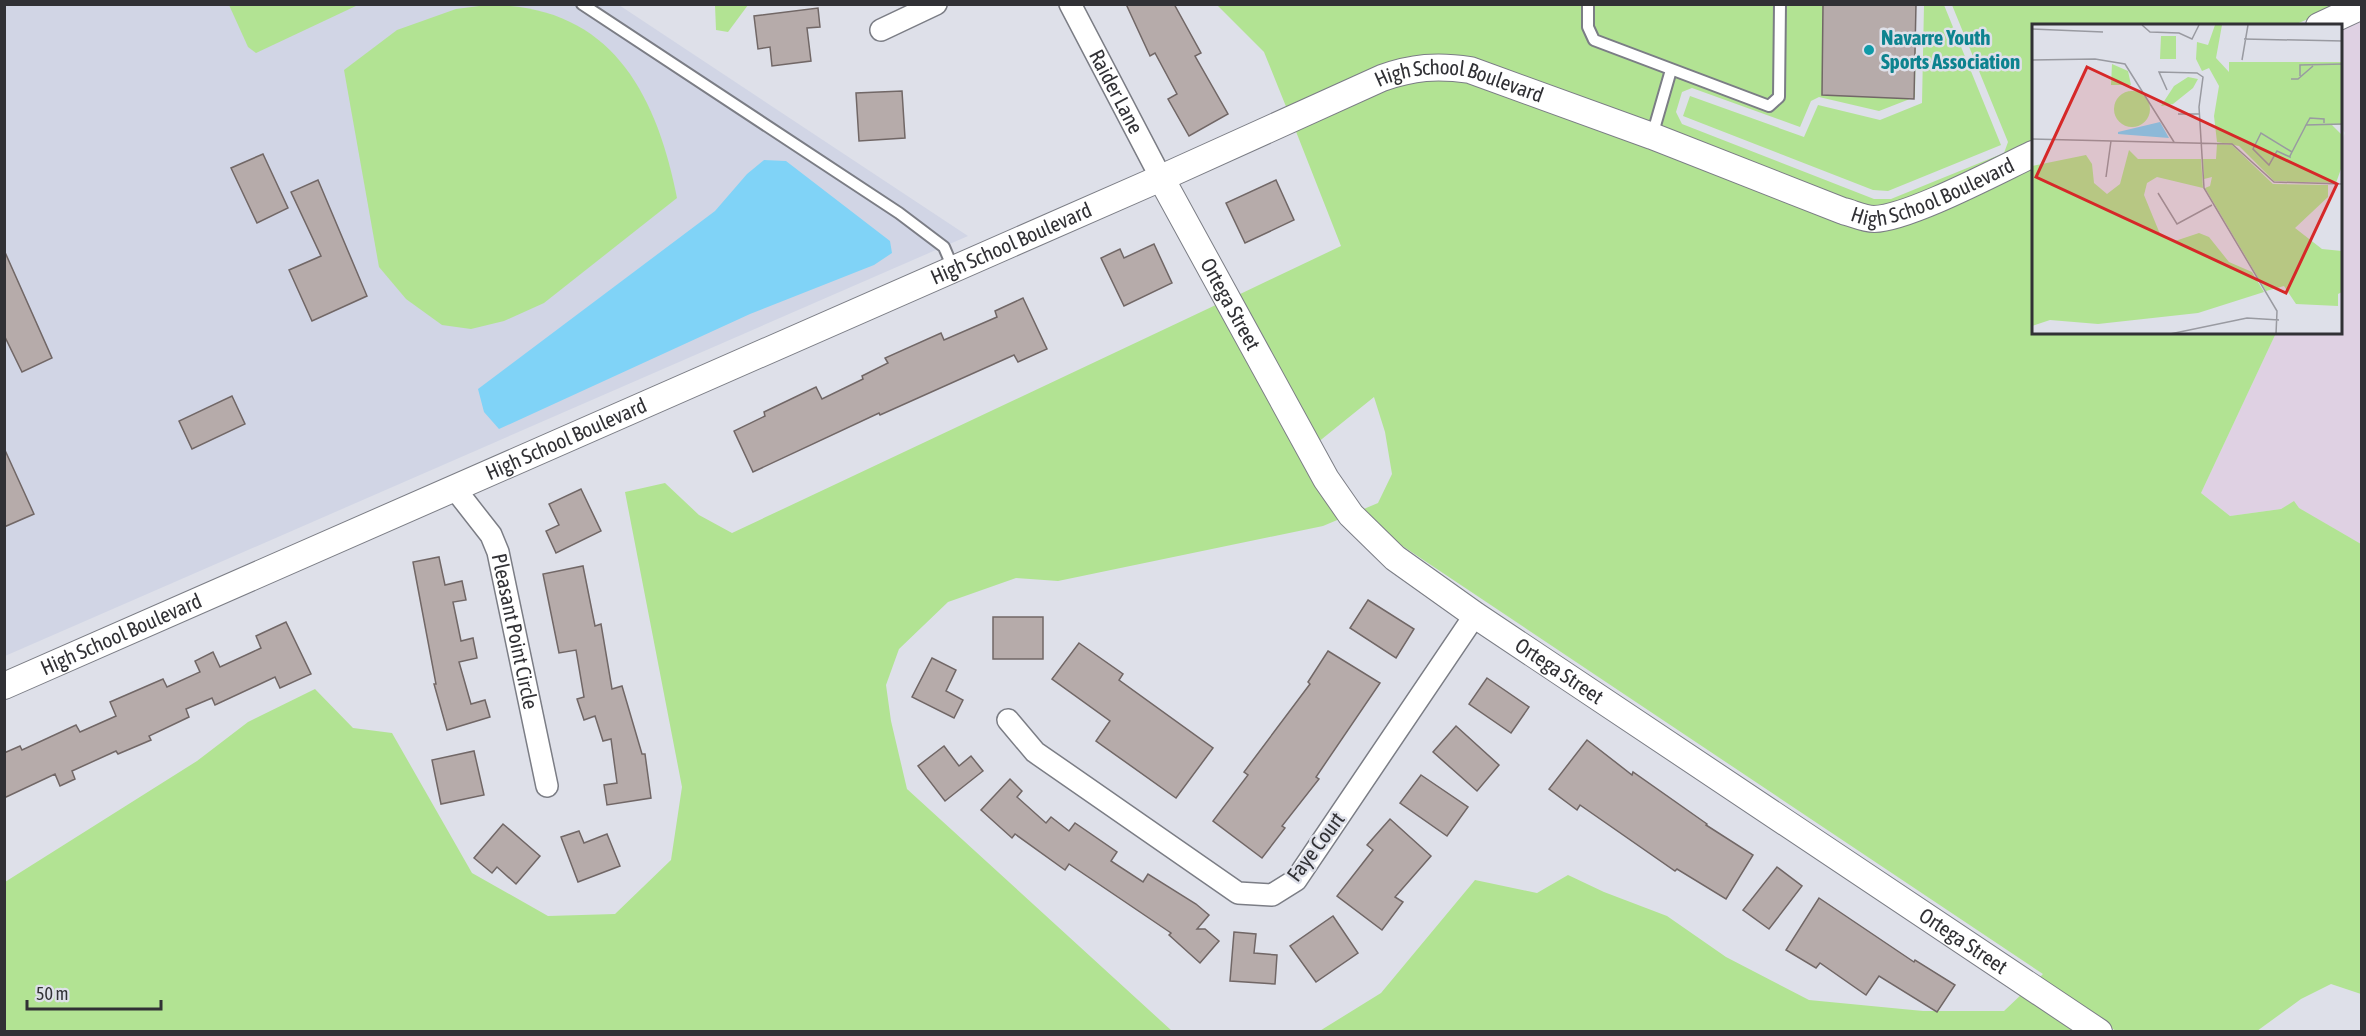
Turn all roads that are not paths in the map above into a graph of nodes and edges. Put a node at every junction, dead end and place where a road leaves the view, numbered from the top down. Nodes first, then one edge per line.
1 (582, 4) edge
2 (936, 4) edge
3 (1070, 4) edge
4 (1588, 4) edge
5 (1780, 4) edge
6 (2361, 6) edge
7 (2323, 24) edge
8 (881, 30) dead end
9 (1671, 70) junction
10 (1652, 136) junction
11 (2032, 154) edge
12 (1161, 178) junction
13 (954, 268) junction
14 (455, 489) junction
15 (1475, 615) junction
16 (4, 686) edge
17 (1008, 720) dead end
18 (547, 786) dead end
19 (2099, 1032) edge

1 - 13 lane
2 - 8 street
3 - 12 street, Raider Lane
4 - 9 lane
5 - 9 lane
6 - 7 street
9 - 10 lane
10 - 11 street, High School Boulevard
10 - 12 street, High School Boulevard
12 - 13 street, High School Boulevard
12 - 15 street, Ortega Street
13 - 14 street, High School Boulevard
14 - 16 street, High School Boulevard
14 - 18 street, Pleasant Point Circle
15 - 17 street, Faye Court
15 - 19 street, Ortega Street

